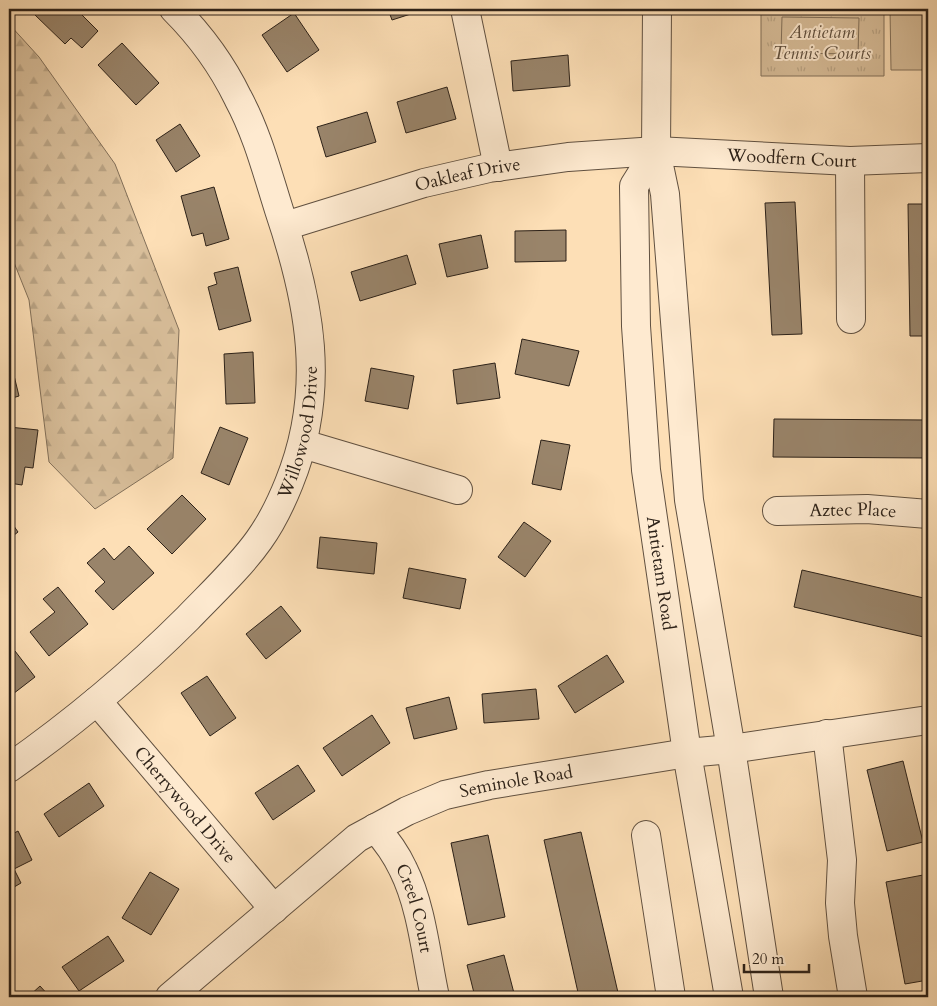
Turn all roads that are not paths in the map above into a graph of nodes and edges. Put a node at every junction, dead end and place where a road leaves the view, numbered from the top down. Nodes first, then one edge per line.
1 (174, 9) edge
2 (465, 9) edge
3 (656, 9) edge
4 (656, 151) junction
5 (928, 158) edge
6 (850, 161) junction
7 (498, 167) junction
8 (285, 226) junction
9 (851, 319) dead end
10 (303, 444) junction
11 (458, 490) dead end
12 (777, 510) dead end
13 (928, 514) edge
14 (97, 701) junction
15 (928, 720) edge
16 (827, 734) junction
17 (731, 749) junction
18 (687, 753) junction
19 (9, 768) edge
20 (375, 828) junction
21 (646, 835) dead end
22 (274, 909) junction
23 (170, 997) edge
24 (435, 997) edge
25 (671, 997) edge
26 (729, 997) edge
27 (769, 997) edge
28 (853, 997) edge

1 - 8 street, Willowood Drive
2 - 7 street
3 - 4 street
4 - 6 street, Woodfern Court
4 - 7 street, Oakleaf Drive
4 - 17 street
4 - 18 street, Antietam Road
5 - 6 street, Woodfern Court
6 - 9 street
7 - 8 street, Oakleaf Drive
8 - 10 street, Willowood Drive
10 - 11 street
10 - 14 street, Willowood Drive
12 - 13 street, Aztec Place
14 - 19 street, Willowood Drive
14 - 22 street, Cherrywood Drive
15 - 16 street, Seminole Road
16 - 17 street, Seminole Road
16 - 28 street
17 - 18 street, Seminole Road
17 - 27 street
18 - 20 street, Seminole Road
18 - 26 street, Antietam Road
20 - 22 street, Seminole Road
20 - 24 street, Creel Court
21 - 25 street
22 - 23 street, Seminole Road

